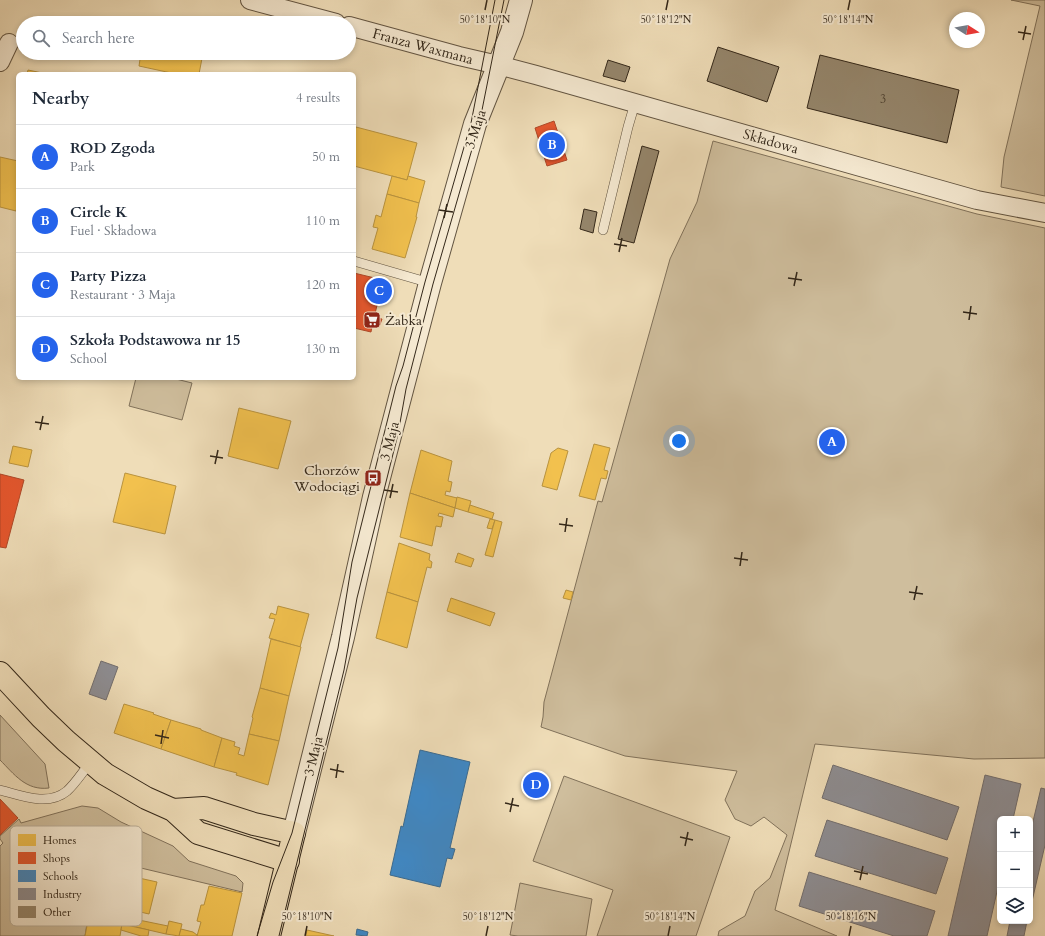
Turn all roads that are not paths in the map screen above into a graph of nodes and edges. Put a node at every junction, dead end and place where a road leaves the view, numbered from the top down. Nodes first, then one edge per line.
1 (250, 0) edge
2 (521, 0) edge
3 (310, 16) edge
4 (356, 28) edge
5 (9, 43) dead end
6 (0, 62) edge
7 (498, 65) junction
8 (635, 103) junction
9 (1045, 213) edge
10 (603, 230) dead end
11 (356, 262) edge
12 (430, 283) junction
13 (0, 673) edge
14 (90, 762) junction
15 (0, 790) edge
16 (173, 810) junction
17 (294, 833) junction
18 (288, 861) junction
19 (269, 936) edge

1 - 3 street
2 - 7 street, 3 Maja
4 - 7 street, Franza Waxmana
5 - 6 street
7 - 8 street, Składowa
7 - 12 street, 3 Maja
8 - 9 street, Składowa
8 - 10 lane
11 - 12 lane
12 - 17 street, 3 Maja
13 - 14 main road
14 - 15 lane
14 - 16 main road
16 - 17 main road
16 - 18 main road
17 - 18 main road, 3 Maja
18 - 19 main road, 3 Maja

